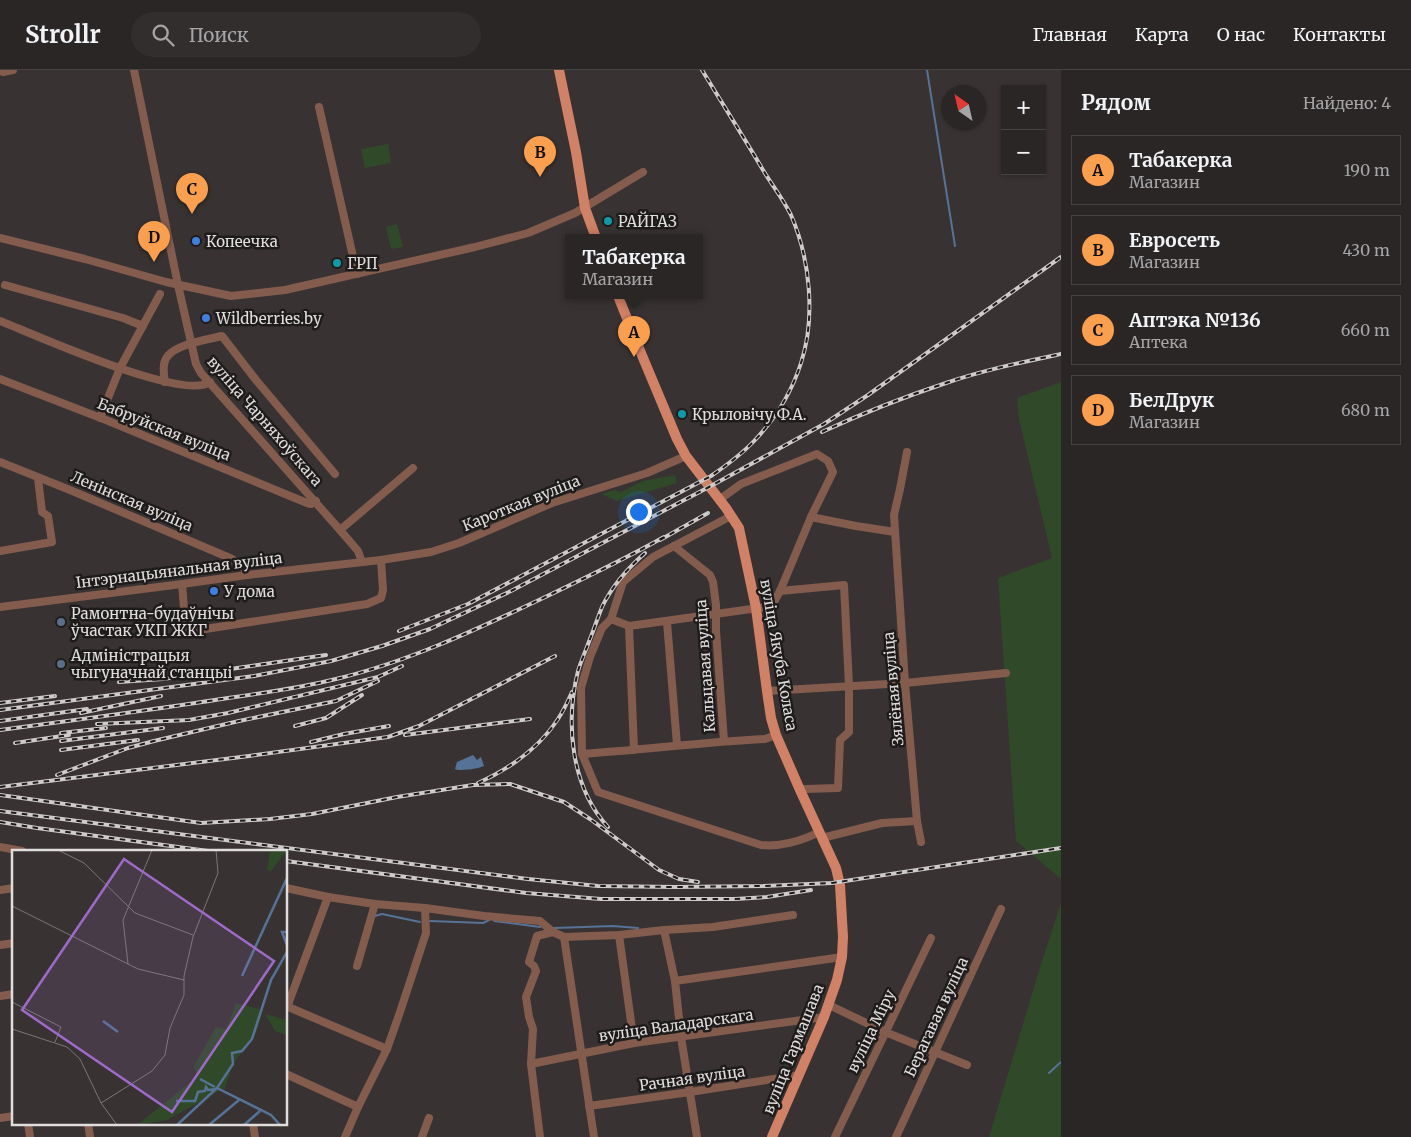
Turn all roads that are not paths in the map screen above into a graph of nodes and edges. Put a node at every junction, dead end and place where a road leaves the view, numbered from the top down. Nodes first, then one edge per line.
1 (13, 70) edge
2 (134, 70) edge
3 (559, 70) edge
4 (3, 72) dead end
5 (319, 107) dead end
6 (643, 172) dead end
7 (585, 208) junction
8 (595, 234) edge
9 (0, 238) edge
10 (357, 274) junction
11 (6, 285) dead end
12 (178, 285) junction
13 (160, 294) dead end
14 (619, 299) edge
15 (0, 321) edge
16 (143, 326) junction
17 (190, 344) junction
18 (120, 368) junction
19 (0, 379) edge
20 (165, 382) junction
21 (210, 382) junction
22 (100, 418) junction
23 (907, 452) dead end
24 (686, 456) junction
25 (0, 462) edge
26 (413, 468) dead end
27 (335, 474) dead end
28 (38, 478) junction
29 (719, 500) junction
30 (316, 501) junction
31 (731, 516) junction
32 (811, 517) junction
33 (340, 530) junction
34 (895, 532) junction
35 (674, 546) junction
36 (0, 551) edge
37 (381, 560) junction
38 (362, 562) junction
39 (247, 574) junction
40 (182, 584) junction
41 (780, 591) junction
42 (0, 607) edge
43 (756, 608) junction
44 (716, 614) junction
45 (611, 619) junction
46 (667, 622) junction
47 (629, 626) junction
48 (1006, 673) dead end
49 (905, 683) junction
50 (849, 686) junction
51 (767, 691) junction
52 (776, 735) junction
53 (724, 741) junction
54 (677, 745) junction
55 (634, 750) junction
56 (582, 754) junction
57 (800, 790) junction
58 (917, 821) junction
59 (821, 835) junction
60 (921, 842) dead end
61 (0, 847) edge
62 (16, 850) edge
63 (839, 882) joint
64 (288, 888) edge
65 (328, 897) junction
66 (375, 904) junction
67 (425, 908) junction
68 (1001, 909) dead end
69 (793, 915) dead end
70 (664, 930) junction
71 (552, 932) junction
72 (619, 935) junction
73 (564, 937) junction
74 (931, 938) dead end
75 (842, 957) junction
76 (357, 966) dead end
77 (675, 981) junction
78 (288, 1001) edge
79 (829, 1005) junction
80 (288, 1007) edge
81 (824, 1017) junction
82 (885, 1032) junction
83 (681, 1037) junction
84 (634, 1044) junction
85 (387, 1049) junction
86 (934, 1052) junction
87 (582, 1053) junction
88 (531, 1064) junction
89 (967, 1065) dead end
90 (288, 1075) edge
91 (799, 1075) junction
92 (690, 1092) junction
93 (589, 1106) junction
94 (358, 1107) junction
95 (429, 1118) dead end
96 (28, 1124) edge
97 (88, 1124) edge
98 (253, 1124) edge
99 (30, 1137) edge
100 (90, 1137) edge
101 (255, 1137) edge
102 (345, 1137) edge
103 (422, 1137) edge
104 (540, 1137) edge
105 (594, 1137) edge
106 (697, 1137) edge
107 (772, 1137) edge
108 (835, 1137) edge
109 (896, 1137) edge

1 - 4 street
2 - 12 street, вуліца Чарняхоўскага
3 - 7 main road
5 - 10 street
6 - 7 street
7 - 8 main road
7 - 10 street
9 - 12 street
10 - 12 street
11 - 16 street
12 - 17 street, вуліца Чарняхоўскага
13 - 16 street
14 - 24 main road, вуліца Якуба Коласа
15 - 18 street
16 - 18 street
17 - 20 street
17 - 21 street, вуліца Чарняхоўскага
17 - 27 street
18 - 20 street
18 - 22 street
19 - 22 street, Бабруйская вуліца
20 - 21 street
21 - 30 street, вуліца Чарняхоўскага
22 - 30 street, Бабруйская вуліца
23 - 34 street, Зялёная вуліца
24 - 29 main road, вуліца Якуба Коласа
24 - 37 street, Кароткая вуліца
25 - 28 street, Ленінская вуліца
26 - 33 street
28 - 36 street
28 - 39 street, Ленінская вуліца
29 - 31 main road, вуліца Якуба Коласа
29 - 32 street
30 - 33 street, вуліца Чарняхоўскага
31 - 35 street
31 - 43 main road, вуліца Якуба Коласа
32 - 34 street
32 - 41 street
33 - 38 street, вуліца Чарняхоўскага
34 - 49 street, Зялёная вуліца
35 - 44 street, Кальцавая вуліца
35 - 45 street
37 - 38 street, Кароткая вуліца
37 - 40 street
38 - 39 street, Інтэрнацыянальная вуліца
39 - 40 street, Інтэрнацыянальная вуліца
40 - 42 street, Інтэрнацыянальная вуліца
41 - 43 street
41 - 50 street
43 - 44 street
43 - 51 main road, вуліца Якуба Коласа
44 - 46 street
44 - 53 street, Кальцавая вуліца
45 - 47 street
45 - 56 street
46 - 47 street
46 - 54 street
47 - 55 street
48 - 49 street
49 - 50 street
49 - 58 street, Зялёная вуліца
50 - 51 street
50 - 57 street
51 - 52 main road, вуліца Якуба Коласа
52 - 53 street
52 - 57 main road, вуліца Якуба Коласа
53 - 54 street
54 - 55 street
55 - 56 street
56 - 59 street
57 - 59 main road, вуліца Якуба Коласа
58 - 59 street
58 - 60 street, Зялёная вуліца
59 - 63 main road, вуліца Якуба Коласа
61 - 62 street
63 - 75 main road, вуліца Гармашава
64 - 65 street
65 - 66 street
65 - 78 street
66 - 67 street
66 - 76 street
67 - 71 street
67 - 85 street
68 - 86 street, Берагавая вуліца
69 - 70 street
70 - 72 street
70 - 77 street
71 - 73 street
71 - 88 street
72 - 73 street
72 - 84 street
73 - 87 street
74 - 82 street, вуліца Міру
75 - 77 street
75 - 79 main road, вуліца Гармашава
77 - 83 street
79 - 81 main road, вуліца Гармашава
79 - 82 street
80 - 85 street
81 - 83 street, вуліца Валадарскага
81 - 91 main road, вуліца Гармашава
82 - 86 street
82 - 108 street, вуліца Міру
83 - 84 street, вуліца Валадарскага
83 - 92 street
84 - 87 street, вуліца Валадарскага
85 - 94 street
86 - 89 street
86 - 109 street, Берагавая вуліца
87 - 88 street, вуліца Валадарскага
87 - 93 street
88 - 104 street
90 - 94 street
91 - 92 street, Рачная вуліца
91 - 107 main road, вуліца Гармашава
92 - 93 street, Рачная вуліца
92 - 106 street
93 - 105 street
94 - 102 street
95 - 103 street
96 - 99 street
97 - 100 street
98 - 101 street

